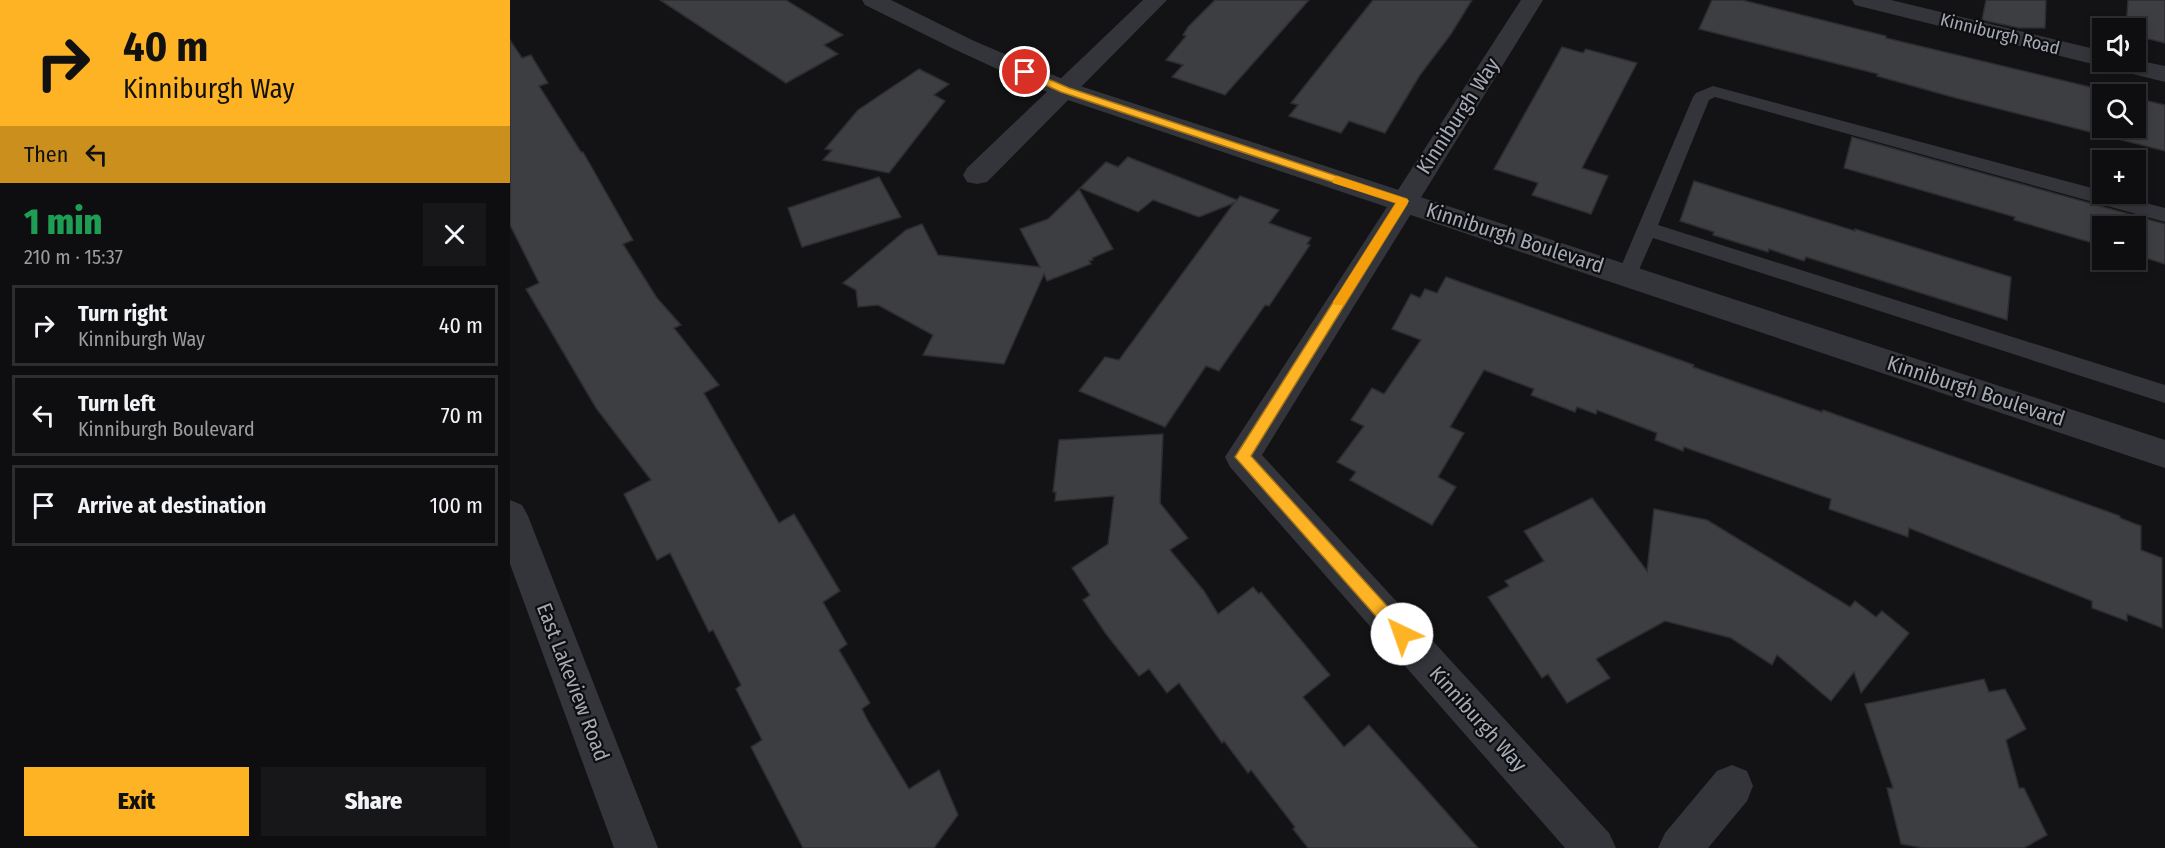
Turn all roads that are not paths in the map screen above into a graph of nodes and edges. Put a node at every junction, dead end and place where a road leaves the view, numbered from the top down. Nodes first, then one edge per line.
1 (873, 0) edge
2 (1156, 0) edge
3 (1532, 0) edge
4 (1863, 0) edge
5 (1899, 4) edge
6 (2092, 56) edge
7 (2146, 70) edge
8 (2165, 74) edge
9 (1065, 90) junction
10 (978, 175) dead end
11 (1403, 201) junction
12 (2165, 215) edge
13 (1647, 229) junction
14 (1627, 276) junction
15 (2165, 394) edge
16 (2165, 454) edge
17 (510, 516) edge
18 (1732, 786) dead end
19 (636, 848) edge
20 (1594, 848) edge
21 (1680, 848) edge

1 - 9 street, Kinniburgh Boulevard
2 - 9 street
3 - 11 street, Kinniburgh Way
4 - 5 street, Kinniburgh Road
5 - 6 street, Kinniburgh Road
7 - 8 street
9 - 10 street
9 - 11 street, Kinniburgh Boulevard
11 - 14 street, Kinniburgh Boulevard
11 - 20 street, Kinniburgh Way
12 - 13 lane
13 - 14 lane
13 - 15 lane
14 - 16 street, Kinniburgh Boulevard
17 - 19 street, East Lakeview Road
18 - 21 street

